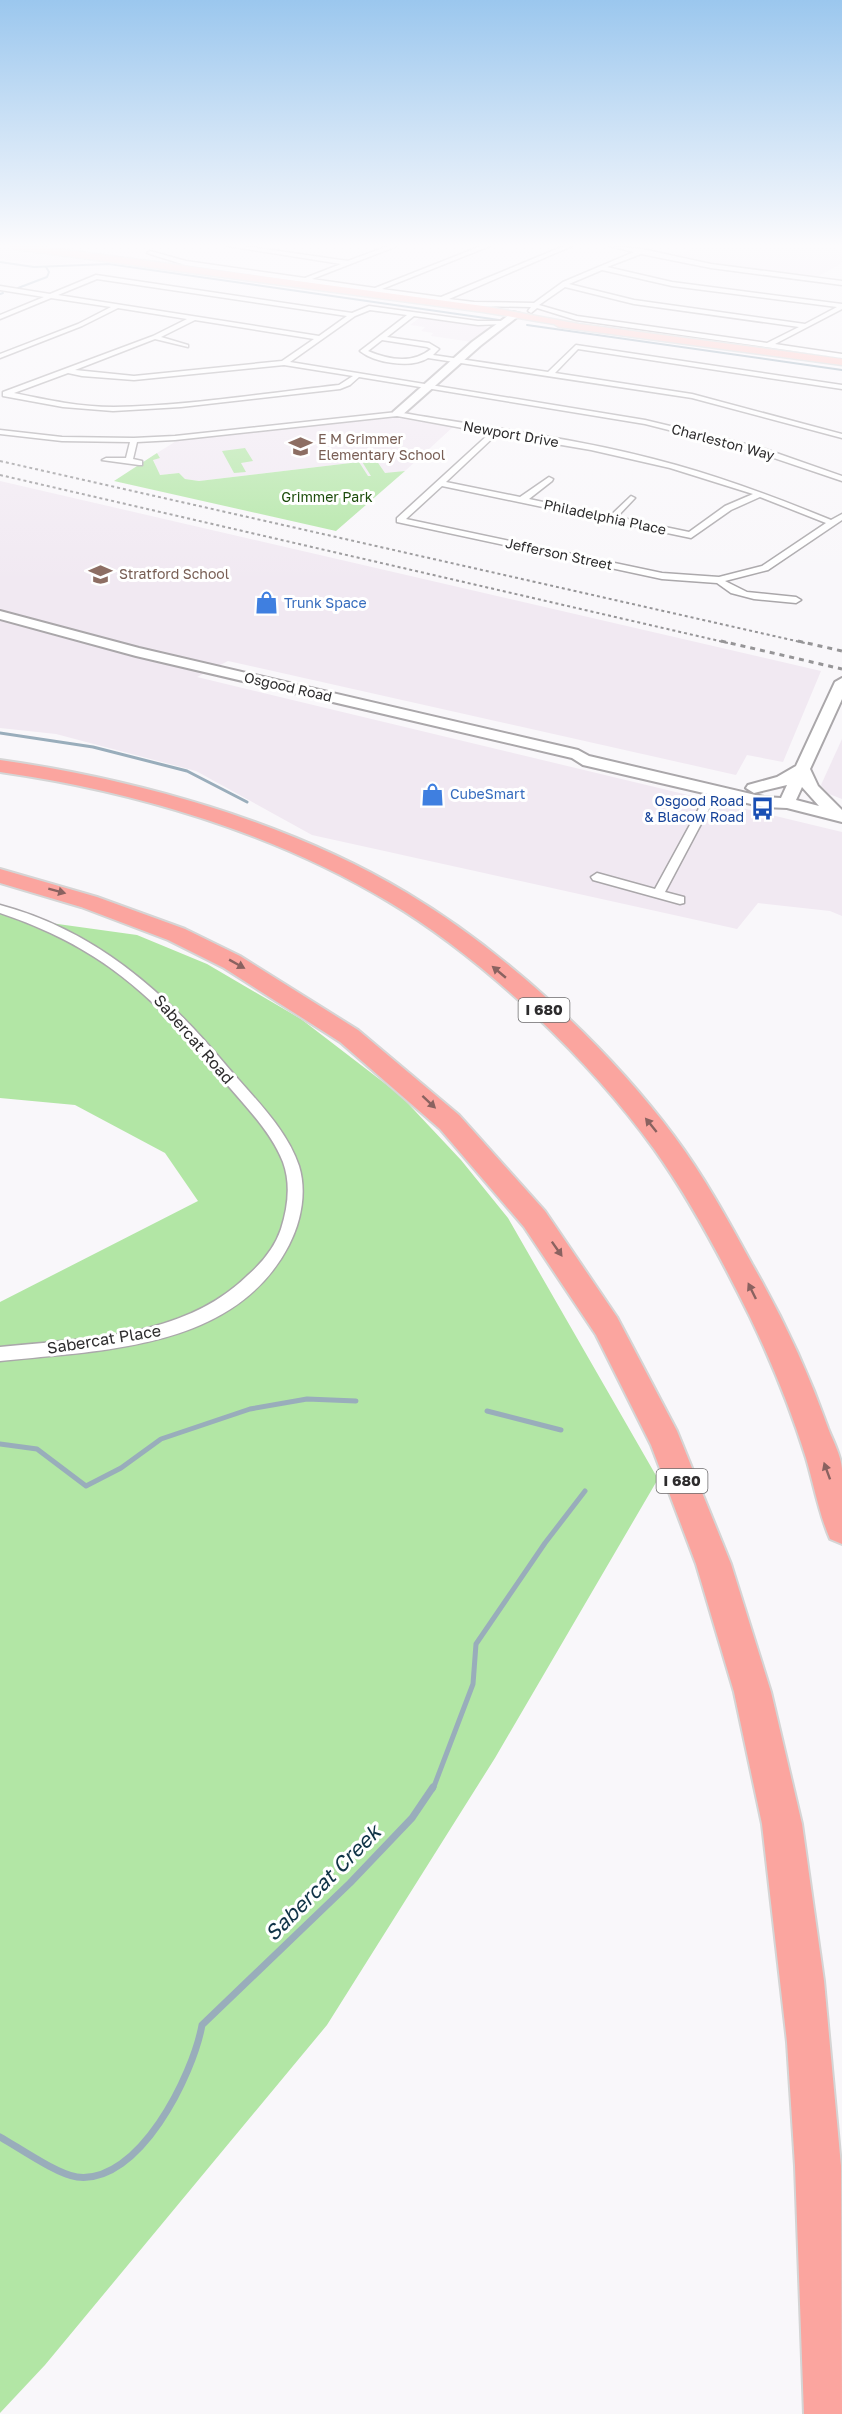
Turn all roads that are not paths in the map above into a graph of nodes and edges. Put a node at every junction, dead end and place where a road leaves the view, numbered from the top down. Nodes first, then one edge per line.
1 (97, 359) edge
2 (290, 359) edge
3 (388, 359) edge
4 (420, 359) edge
5 (448, 359) edge
6 (475, 359) edge
7 (565, 359) edge
8 (653, 359) edge
9 (824, 359) edge
10 (458, 360) junction
11 (473, 361) junction
12 (842, 362) edge
13 (284, 363) junction
14 (67, 370) junction
15 (551, 373) junction
16 (357, 376) junction
17 (429, 387) junction
18 (842, 387) edge
19 (441, 389) junction
20 (3, 396) edge
21 (397, 414) junction
22 (410, 416) junction
23 (0, 432) edge
24 (495, 432) junction
25 (842, 436) edge
26 (134, 440) junction
27 (106, 460) dead end
28 (129, 460) junction
29 (139, 463) dead end
30 (549, 478) dead end
31 (842, 479) edge
32 (440, 483) junction
33 (759, 495) junction
34 (631, 498) dead end
35 (522, 500) junction
36 (842, 516) edge
37 (611, 519) junction
38 (832, 523) junction
39 (719, 580) junction
40 (796, 600) dead end
41 (0, 615) edge
42 (842, 682) edge
43 (578, 755) junction
44 (0, 766) edge
45 (802, 768) junction
46 (754, 788) junction
47 (714, 790) junction
48 (787, 802) junction
49 (840, 816) edge
50 (0, 876) edge
51 (597, 878) dead end
52 (658, 894) junction
53 (680, 900) dead end
54 (0, 909) edge
55 (278, 1139) joint
56 (0, 1354) edge
57 (842, 1528) edge
58 (828, 2414) edge

1 - 14 street
2 - 13 street
3 - 4 street
5 - 10 street
6 - 11 main road
7 - 15 street
8 - 18 street
9 - 12 main road
10 - 11 street
10 - 17 main road
11 - 15 street
11 - 19 main road
13 - 14 street, Charleston Way
13 - 16 street, Charleston Way
14 - 20 street
15 - 25 street
16 - 17 street, Charleston Way
16 - 20 street
17 - 19 street, Charleston Way
17 - 21 main road
19 - 22 main road
19 - 31 street, Charleston Way
21 - 22 street, Newport Drive
21 - 26 street, Newport Drive
22 - 24 street, Newport Drive
23 - 26 street, Newport Drive
24 - 32 street
24 - 33 street, Newport Drive
26 - 28 street
27 - 28 street
28 - 29 street
30 - 35 street
32 - 35 street, Philadelphia Place
32 - 39 street, Jefferson Street
33 - 37 street, Philadelphia Place
33 - 38 street, Newport Drive
34 - 37 street
35 - 37 street, Philadelphia Place
36 - 38 street
38 - 39 street
39 - 40 street
41 - 43 main road, Osgood Road
42 - 45 main road
43 - 46 main road, Osgood Road
43 - 47 main road, Osgood Road
57 -> 44 highway, I 680
45 - 46 main road
45 - 48 main road
45 - 49 main road
46 - 48 main road, Osgood Road
47 - 48 main road, Osgood Road
47 - 52 street
48 - 49 main road, Osgood Road
50 -> 58 highway, I 680
51 - 52 street
52 - 53 street
54 - 55 street, Sabercat Road
55 - 56 street, Sabercat Place

